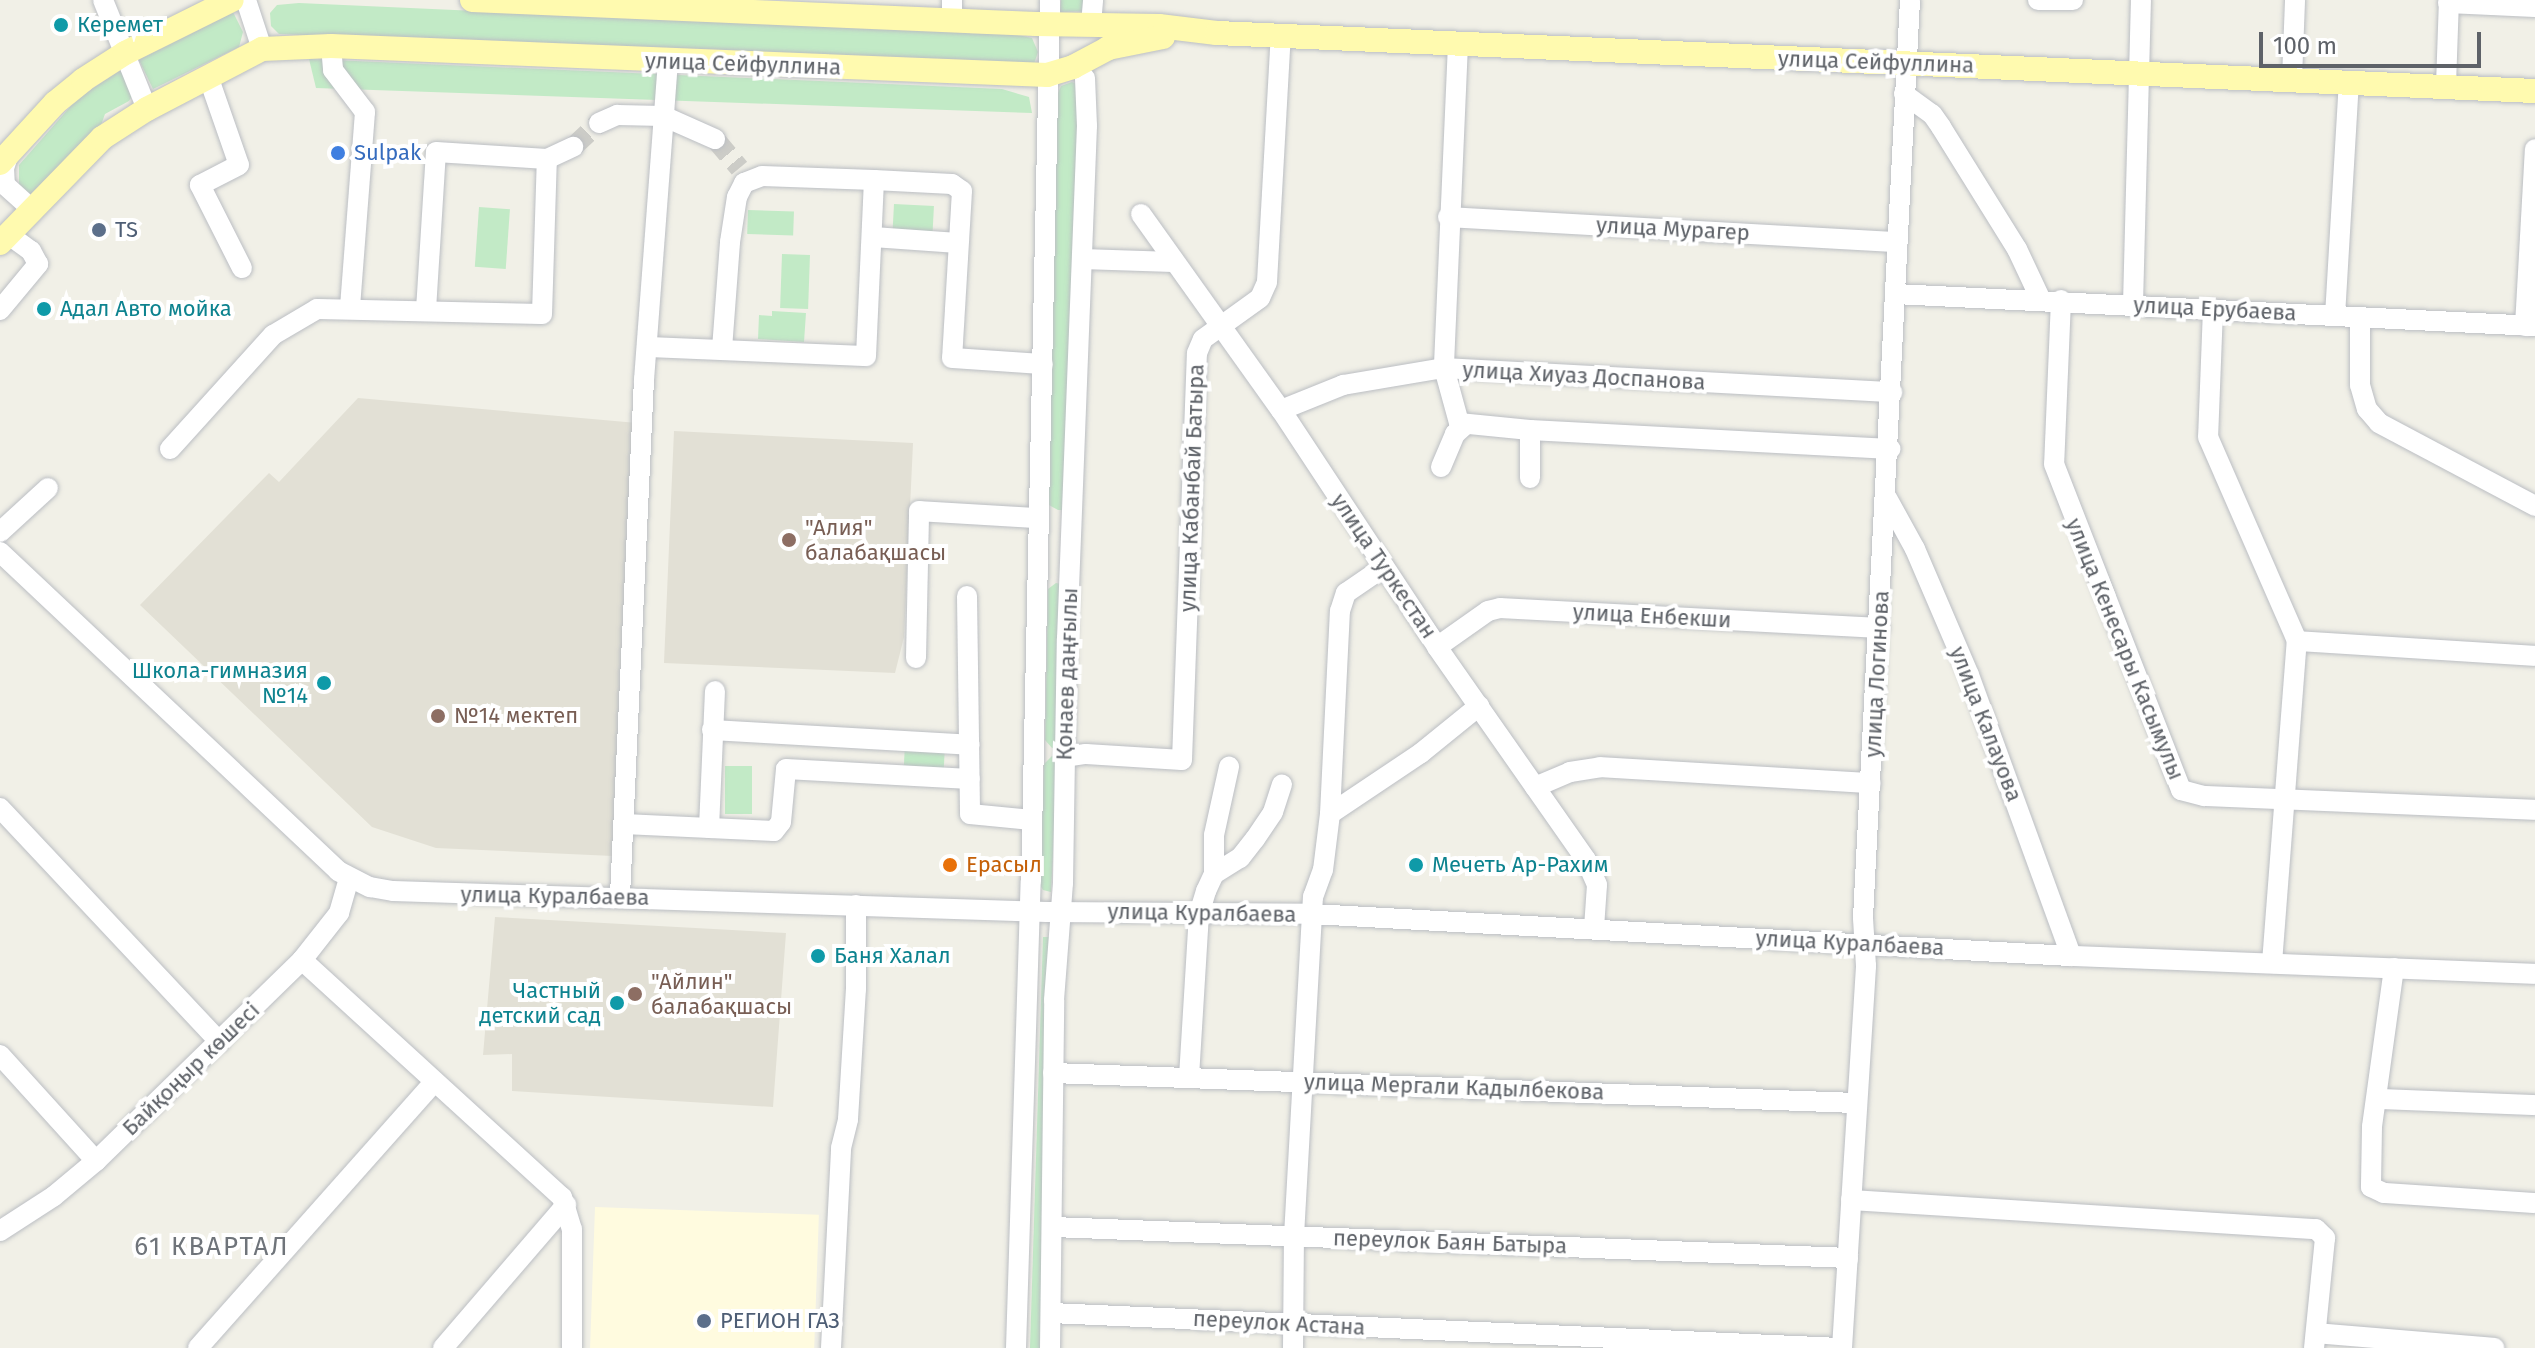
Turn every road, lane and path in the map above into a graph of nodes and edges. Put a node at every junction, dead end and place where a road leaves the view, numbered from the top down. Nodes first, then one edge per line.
1 (103, 0) edge
2 (232, 0) edge
3 (246, 0) edge
4 (472, 0) edge
5 (1910, 0) edge
6 (2038, 0) edge
7 (2073, 0) edge
8 (2141, 0) edge
9 (2295, 0) edge
10 (2448, 2) edge
11 (700, 5) edge
12 (2535, 7) edge
13 (952, 10) edge
14 (1050, 12) edge
15 (1092, 12) edge
16 (1217, 33) junction
17 (1281, 35) junction
18 (1458, 44) junction
19 (331, 46) junction
20 (262, 49) junction
21 (125, 53) junction
22 (668, 61) junction
23 (1905, 65) junction
24 (1086, 69) junction
25 (2138, 72) junction
26 (1047, 75) junction
27 (208, 76) junction
28 (2292, 79) junction
29 (2349, 81) junction
30 (2446, 85) junction
31 (2535, 91) edge
32 (1904, 94) junction
33 (147, 109) junction
34 (663, 116) junction
35 (599, 123) tunnel mouth
36 (715, 139) tunnel mouth
37 (573, 147) tunnel mouth
38 (2535, 149) edge
39 (5, 158) edge
40 (547, 159) junction
41 (874, 180) junction
42 (32, 209) junction
43 (1141, 214) dead end
44 (1448, 217) junction
45 (2534, 223) edge
46 (873, 237) junction
47 (4, 239) edge
48 (1897, 242) junction
49 (958, 243) junction
50 (1082, 259) junction
51 (1173, 262) junction
52 (242, 268) dead end
53 (1895, 294) junction
54 (2051, 300) junction
55 (2133, 304) junction
56 (350, 307) junction
57 (2213, 309) junction
58 (0, 310) edge
59 (426, 310) junction
60 (2335, 316) junction
61 (2360, 317) junction
62 (1221, 326) junction
63 (2530, 326) edge
64 (647, 347) junction
65 (722, 349) junction
66 (1043, 364) junction
67 (1444, 368) junction
68 (1892, 392) junction
69 (1281, 410) junction
70 (1464, 426) junction
71 (1530, 430) junction
72 (170, 449) dead end
73 (1890, 449) junction
74 (1441, 467) dead end
75 (1530, 478) dead end
76 (48, 488) dead end
77 (1887, 498) junction
78 (2535, 506) edge
79 (1038, 518) junction
80 (0, 532) edge
81 (0, 552) edge
82 (1384, 567) junction
83 (967, 596) dead end
84 (1879, 628) junction
85 (2297, 641) junction
86 (1437, 647) junction
87 (2535, 656) edge
88 (916, 658) dead end
89 (715, 691) dead end
90 (1479, 706) junction
91 (712, 730) junction
92 (970, 745) junction
93 (1064, 757) junction
94 (1229, 767) dead end
95 (970, 779) junction
96 (1871, 783) junction
97 (1282, 784) dead end
98 (1535, 787) junction
99 (2283, 799) junction
100 (0, 808) edge
101 (2535, 810) edge
102 (1330, 814) junction
103 (1032, 820) junction
104 (624, 824) junction
105 (709, 828) junction
106 (1214, 874) junction
107 (349, 878) junction
108 (620, 896) junction
109 (856, 905) junction
110 (1028, 911) junction
111 (1060, 912) junction
112 (1199, 914) junction
113 (1312, 914) junction
114 (1594, 928) junction
115 (1867, 945) junction
116 (2071, 956) junction
117 (302, 960) junction
118 (2272, 963) junction
119 (2394, 968) junction
120 (2535, 974) edge
121 (220, 1042) junction
122 (0, 1055) edge
123 (1053, 1073) junction
124 (1189, 1077) junction
125 (1302, 1080) junction
126 (433, 1083) junction
127 (2378, 1099) junction
128 (1855, 1103) junction
129 (2535, 1105) edge
130 (96, 1161) junction
131 (1851, 1200) junction
132 (2535, 1203) edge
133 (566, 1205) junction
134 (1053, 1227) junction
135 (0, 1231) edge
136 (1294, 1236) junction
137 (1848, 1258) junction
138 (1051, 1313) junction
139 (1294, 1322) junction
140 (2315, 1341) edge
141 (198, 1348) edge
142 (443, 1348) edge
143 (572, 1348) edge
144 (831, 1348) edge
145 (1016, 1348) edge
146 (1050, 1348) edge
147 (1293, 1348) edge
148 (1842, 1348) edge
149 (2494, 1348) edge

1 - 21 street
2 - 21 main road
3 - 20 street
4 - 11 main road, улица Сейфуллина
5 - 23 street, улица Логинова
6 - 7 street
8 - 25 street
9 - 28 street
10 - 12 street
10 - 30 street
11 - 13 main road, улица Сейфуллина
13 - 14 main road, улица Сейфуллина
14 - 15 main road, улица Сейфуллина
14 - 26 street, Қонаев даңғылы
15 - 16 main road, улица Сейфуллина
15 - 24 main road, Қонаев даңғылы
16 - 17 main road, улица Сейфуллина
16 - 24 main road, улица Сейфуллина
17 - 18 main road, улица Сейфуллина
17 - 62 street, улица Кабанбай Батыра
18 - 23 main road, улица Сейфуллина
18 - 44 street
19 - 20 main road, улица Сейфуллина
19 - 22 main road, улица Сейфуллина
19 - 56 street
20 - 27 main road
21 - 33 street
21 - 39 main road
22 - 26 main road, улица Сейфуллина
22 - 34 street
23 - 25 main road, улица Сейфуллина
23 - 32 street, улица Логинова
24 - 26 main road, улица Сейфуллина
24 - 50 street, Қонаев даңғылы
25 - 28 main road, улица Сейфуллина
25 - 55 street
26 - 66 street, Қонаев даңғылы
27 - 33 main road
27 - 52 street
28 - 29 main road, улица Сейфуллина
29 - 30 main road, улица Сейфуллина
29 - 60 street
30 - 31 main road, улица Сейфуллина
32 - 48 street, улица Логинова
32 - 54 street
33 - 42 main road
34 - 35 street
34 - 36 street
34 - 64 street
37 - 40 street
38 - 45 street
39 - 42 street
40 - 59 street
40 - 59 street
41 - 46 street
41 - 49 street
41 - 65 street
42 - 47 main road
43 - 51 street, улица Туркестан
44 - 48 street, улица Мурагер
44 - 67 street
45 - 63 street
46 - 49 street
46 - 65 street
47 - 58 street
48 - 53 street, улица Логинова
49 - 66 street
50 - 51 street
50 - 93 street, Қонаев даңғылы
51 - 62 street, улица Туркестан
53 - 54 street, улица Ерубаева
53 - 68 street, улица Логинова
54 - 55 street, улица Ерубаева
54 - 99 street, улица Кенесары Касымулы
55 - 57 street, улица Ерубаева
56 - 59 street
56 - 72 street
57 - 60 street, улица Ерубаева
57 - 85 street
60 - 61 street, улица Ерубаева
61 - 63 street, улица Ерубаева
61 - 78 street
62 - 69 street, улица Туркестан
62 - 93 street, улица Кабанбай Батыра
64 - 65 street
64 - 104 street
66 - 79 street, Қонаев даңғылы
67 - 68 street, улица Хиуаз Доспанова
67 - 69 street, улица Хиуаз Доспанова
67 - 70 street
68 - 73 street, улица Логинова
69 - 82 street, улица Туркестан
70 - 71 street
70 - 74 street
71 - 73 street
71 - 75 street
73 - 77 street, улица Логинова
76 - 80 street
77 - 84 street, улица Логинова
77 - 116 street, улица Калауова
79 - 88 street
79 - 103 street, Қонаев даңғылы
81 - 107 street, улица Куралбаева
82 - 86 street, улица Туркестан
82 - 102 street
83 - 92 street
84 - 86 street, улица Енбекши
84 - 96 street, улица Логинова
85 - 87 street
85 - 99 street
86 - 90 street, улица Туркестан
89 - 91 street
90 - 98 street, улица Туркестан
90 - 102 street
91 - 92 street
91 - 105 street
92 - 95 street
93 - 111 street, Қонаев даңғылы
94 - 106 street
95 - 103 street
95 - 105 street
96 - 98 street
96 - 115 street, улица Логинова
97 - 106 street
98 - 114 street, улица Туркестан
99 - 101 street, улица Кенесары Касымулы
99 - 118 street
100 - 121 street
102 - 113 street
103 - 110 street, Қонаев даңғылы
104 - 105 street
104 - 108 street
106 - 112 street
107 - 108 street, улица Куралбаева
107 - 117 street, Байқоңыр көшесі
108 - 109 street, улица Куралбаева
109 - 110 street, улица Куралбаева
109 - 144 street
110 - 111 street, улица Куралбаева
110 - 145 street, Қонаев даңғылы
111 - 112 street, улица Куралбаева
111 - 123 street, Қонаев даңғылы
112 - 113 street, улица Куралбаева
112 - 124 street
113 - 114 street, улица Куралбаева
113 - 125 street
114 - 115 street, улица Куралбаева
115 - 116 street, улица Куралбаева
115 - 128 street, улица Логинова
116 - 118 street, улица Куралбаева
117 - 121 street, Байқоңыр көшесі
117 - 126 street
118 - 119 street, улица Куралбаева
119 - 120 street, улица Куралбаева
119 - 127 street
121 - 130 street, Байқоңыр көшесі
122 - 130 street
123 - 124 street, улица Мергали Кадылбекова
123 - 134 street, Қонаев даңғылы
124 - 125 street, улица Мергали Кадылбекова
125 - 128 street, улица Мергали Кадылбекова
125 - 136 street
126 - 133 street
126 - 141 street
127 - 129 street
127 - 132 street
128 - 131 street, улица Логинова
130 - 135 street, Байқоңыр көшесі
131 - 137 street, улица Логинова
131 - 140 street
133 - 142 street
133 - 143 street
134 - 136 street, переулок Баян Батыра
134 - 138 street, Қонаев даңғылы
136 - 137 street, переулок Баян Батыра
136 - 139 street
137 - 148 street, улица Логинова
138 - 139 street, переулок Астана
138 - 146 street, Қонаев даңғылы
139 - 147 street
139 - 148 street, переулок Астана
140 - 149 street

